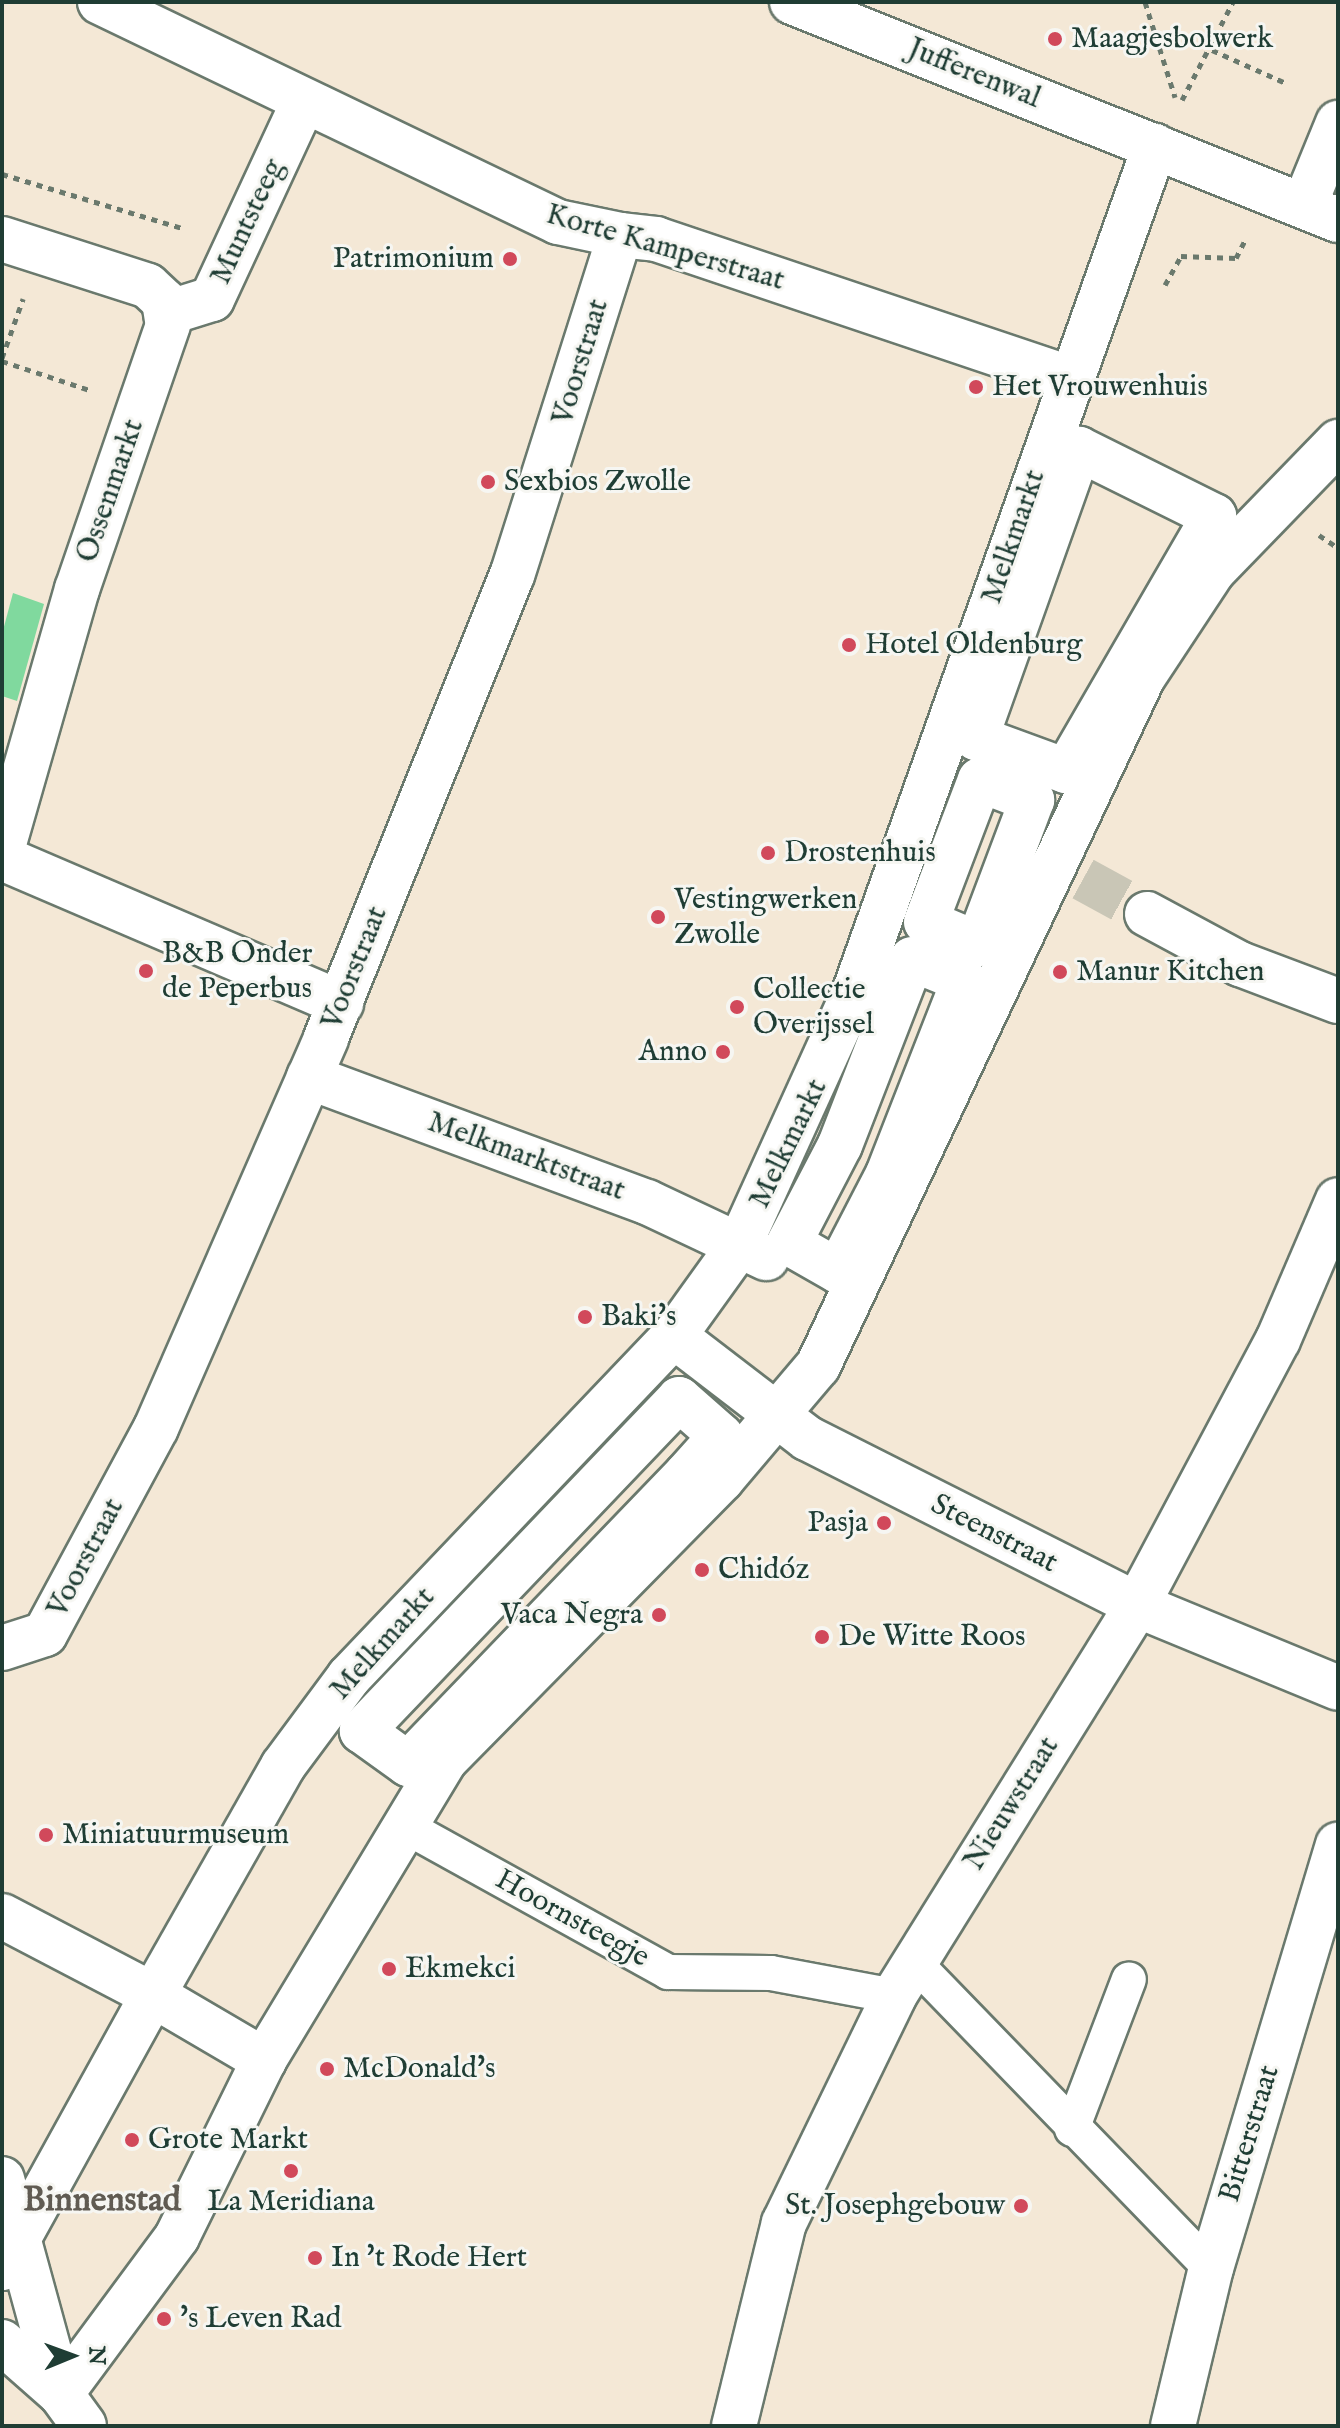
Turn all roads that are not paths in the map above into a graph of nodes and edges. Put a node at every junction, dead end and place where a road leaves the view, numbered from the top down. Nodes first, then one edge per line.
1 (100, 2) edge
2 (792, 2) edge
3 (304, 101) junction
4 (1338, 123) edge
5 (1155, 146) junction
6 (1321, 213) edge
7 (620, 235) junction
8 (2, 239) edge
9 (167, 313) junction
10 (1070, 378) junction
11 (1338, 442) edge
12 (1214, 516) joint
13 (2, 850) edge
14 (2, 858) edge
15 (1147, 914) tunnel mouth
16 (964, 980) joint
17 (1338, 1001) edge
18 (334, 1020) junction
19 (309, 1077) junction
20 (1338, 1200) edge
21 (740, 1244) junction
22 (848, 1306) junction
23 (674, 1336) junction
24 (780, 1417) junction
25 (721, 1436) joint
26 (1137, 1605) junction
27 (2, 1648) edge
28 (1338, 1688) edge
29 (403, 1825) junction
30 (1338, 1845) edge
31 (2, 1916) edge
32 (903, 1979) junction
33 (1129, 1979) dead end
34 (153, 1995) junction
35 (264, 2060) junction
36 (1072, 2129) junction
37 (2, 2179) edge
38 (10, 2253) edge
39 (1211, 2268) junction
40 (2, 2342) edge
41 (72, 2410) edge
42 (734, 2426) edge
43 (1173, 2426) edge

1 - 3 street, Korte Kamperstraat
2 - 5 street, Jufferenwal
3 - 7 street, Korte Kamperstraat
3 - 9 street, Muntsteeg
4 - 6 street
5 - 6 street, Jufferenwal
5 - 10 street, Melkmarkt
7 - 10 street, Korte Kamperstraat
7 - 18 street, Voorstraat
8 - 9 street
9 - 13 street, Ossenmarkt
10 - 21 street, Melkmarkt
11 - 22 street
12 - 12 street
14 - 18 street
15 - 17 street
16 - 16 street
18 - 19 street, Voorstraat
19 - 21 street, Melkmarktstraat
19 - 27 street, Voorstraat
20 - 26 street, Nieuwstraat
21 - 22 street, Melkmarktstraat
21 - 23 street, Melkmarkt
22 - 24 street
23 - 24 street, Steenstraat
23 - 34 street, Melkmarkt
24 - 26 street, Steenstraat
24 - 29 street
25 - 25 street
26 - 28 street, Steenstraat
26 - 32 street, Nieuwstraat
29 - 32 lane, Hoornsteegje
29 - 35 street
30 - 39 street, Bitterstraat
31 - 34 street
32 - 36 lane
32 - 42 street, Nieuwstraat
33 - 36 lane
34 - 35 street
34 - 38 street
35 - 41 street
36 - 39 lane
37 - 38 street
38 - 41 street
39 - 43 street, Bitterstraat
40 - 41 street

